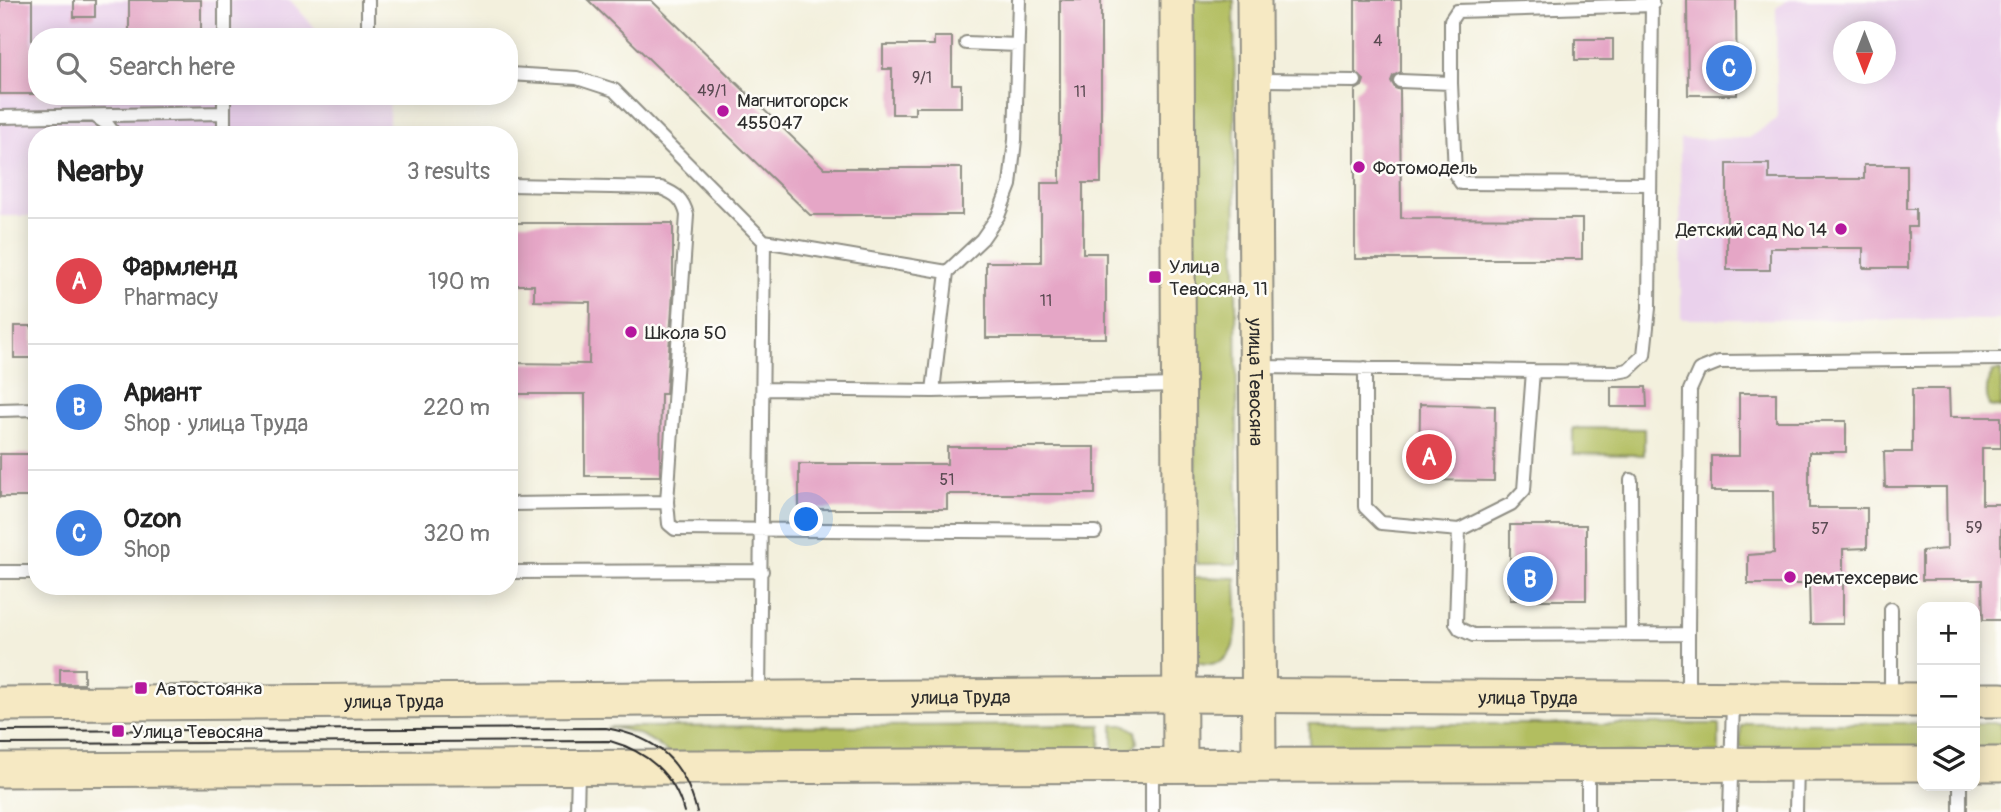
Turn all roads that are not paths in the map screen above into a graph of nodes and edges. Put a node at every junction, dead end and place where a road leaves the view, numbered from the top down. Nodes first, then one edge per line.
1 (225, 0) edge
2 (368, 0) edge
3 (1019, 0) edge
4 (1177, 0) edge
5 (1254, 0) edge
6 (1653, 2) edge
7 (225, 28) edge
8 (368, 28) edge
9 (966, 43) dead end
10 (1018, 46) junction
11 (518, 75) edge
12 (1255, 80) junction
13 (1355, 81) dead end
14 (1401, 81) dead end
15 (1451, 83) junction
16 (224, 105) edge
17 (224, 113) junction
18 (94, 116) junction
19 (0, 117) edge
20 (108, 126) edge
21 (224, 126) edge
22 (1650, 184) junction
23 (518, 185) edge
24 (764, 241) junction
25 (947, 272) junction
26 (2001, 359) edge
27 (1257, 367) junction
28 (1365, 368) junction
29 (1533, 370) junction
30 (1179, 385) junction
31 (763, 389) junction
32 (933, 391) junction
33 (28, 409) edge
34 (0, 410) edge
35 (1631, 480) dead end
36 (667, 502) junction
37 (518, 504) edge
38 (1458, 530) junction
39 (762, 531) junction
40 (1095, 532) dead end
41 (762, 571) junction
42 (0, 572) edge
43 (28, 572) edge
44 (518, 572) edge
45 (1891, 609) dead end
46 (1632, 634) junction
47 (1688, 634) junction
48 (1180, 695) junction
49 (1259, 695) junction
50 (1688, 698) junction
51 (1733, 698) junction
52 (759, 700) junction
53 (1907, 700) edge
54 (1980, 700) edge
55 (2001, 700) edge
56 (0, 704) edge
57 (1259, 762) junction
58 (1166, 763) junction
59 (1588, 763) junction
60 (1731, 763) junction
61 (1797, 763) junction
62 (1917, 764) edge
63 (1980, 764) edge
64 (2001, 764) edge
65 (0, 769) edge
66 (578, 769) junction
67 (1960, 791) edge
68 (577, 812) edge
69 (1152, 812) edge
70 (1588, 812) edge
71 (1730, 812) edge
72 (1796, 812) edge
73 (1960, 812) edge

1 - 7 lane
2 - 8 lane
3 - 10 lane
4 - 30 main road
5 - 12 main road, улица Тевосяна
6 - 15 lane
6 - 22 lane
9 - 10 lane
10 - 25 lane
11 - 24 lane
12 - 13 lane
12 - 27 main road, улица Тевосяна
14 - 15 lane
15 - 22 lane
16 - 17 lane
17 - 18 lane
17 - 21 lane
18 - 19 lane
18 - 20 lane
22 - 29 lane
23 - 36 lane
24 - 25 lane
24 - 31 lane
25 - 32 lane
26 - 47 lane
27 - 28 lane
27 - 49 main road, улица Тевосяна
28 - 29 lane
28 - 38 lane
29 - 38 lane
30 - 32 lane
30 - 48 main road
31 - 32 lane
31 - 39 lane
33 - 34 lane
35 - 46 lane
36 - 37 lane
36 - 39 lane
38 - 46 lane
39 - 40 lane
39 - 41 lane
41 - 44 lane
41 - 52 lane
42 - 43 lane
45 - 53 lane
46 - 47 lane
47 - 50 lane
48 - 49 main road, улица Труда
48 - 52 main road, улица Труда
48 - 58 main road
49 - 50 main road, улица Труда
49 - 57 main road, улица Тевосяна
50 - 51 main road, улица Труда
51 - 53 main road, улица Труда
51 - 60 lane
52 - 56 main road, улица Труда
54 - 55 main road
57 - 58 main road
57 - 59 main road
58 - 66 main road
58 - 69 lane
59 - 60 main road
59 - 70 lane
60 - 61 main road
60 - 71 lane
61 - 62 main road
61 - 72 lane
63 - 64 main road
65 - 66 main road
66 - 68 lane
67 - 73 lane

